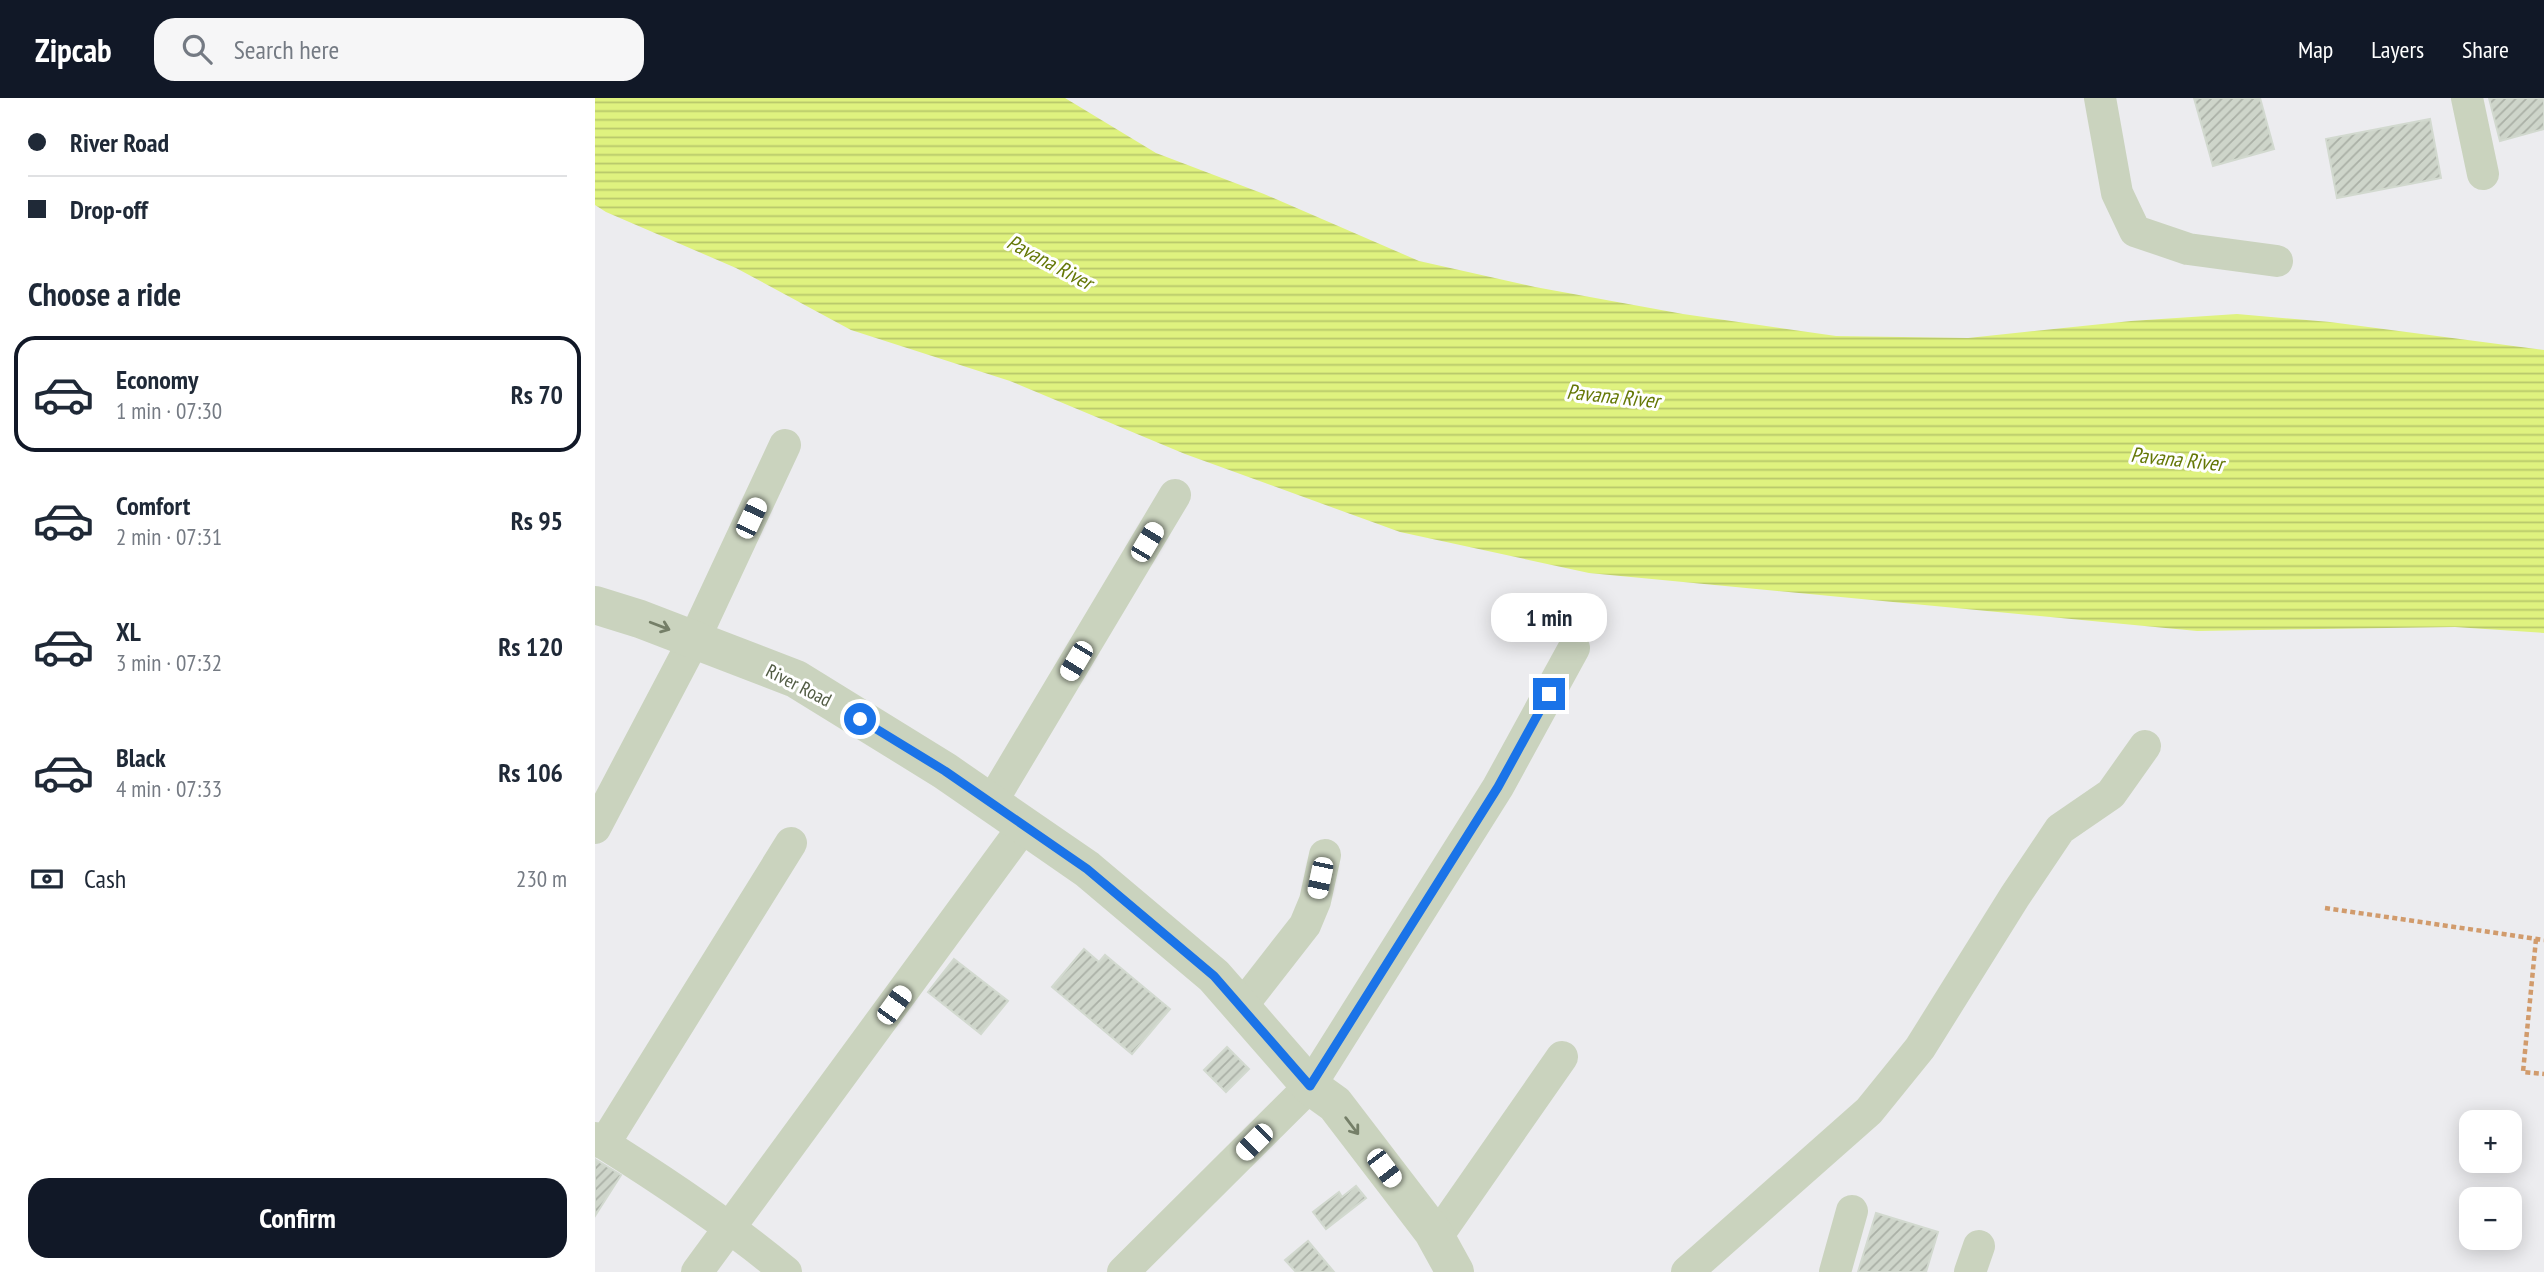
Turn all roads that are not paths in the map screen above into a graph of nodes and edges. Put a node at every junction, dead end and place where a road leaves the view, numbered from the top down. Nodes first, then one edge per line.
1 (2100, 98) edge
2 (2466, 98) edge
3 (2483, 174) dead end
4 (2277, 261) dead end
5 (785, 445) dead end
6 (1175, 495) dead end
7 (595, 605) edge
8 (694, 640) junction
9 (1574, 648) dead end
10 (2145, 746) dead end
11 (991, 803) junction
12 (1024, 826) junction
13 (595, 828) edge
14 (791, 843) dead end
15 (1325, 855) dead end
16 (1241, 1007) junction
17 (1562, 1057) dead end
18 (1310, 1086) junction
19 (600, 1141) edge
20 (1852, 1211) dead end
21 (730, 1228) junction
22 (1436, 1238) junction
23 (697, 1272) edge
24 (786, 1272) edge
25 (1123, 1272) edge
26 (1455, 1272) edge
27 (1687, 1272) edge
28 (1835, 1272) edge

1 - 4 street
2 - 3 street
5 - 8 street
6 - 11 street
7 -> 8 street, River Road
8 - 11 street, River Road
8 - 13 street
9 - 18 street
10 - 27 street
11 - 12 street, River Road
12 - 16 street, River Road
12 - 21 street
14 - 19 street
15 - 16 street
16 - 18 street, River Road
17 - 22 street
18 -> 22 street, River Road
18 - 25 street
19 - 21 street
20 - 28 street
21 - 23 street
21 - 24 street
22 - 26 street, River Road

